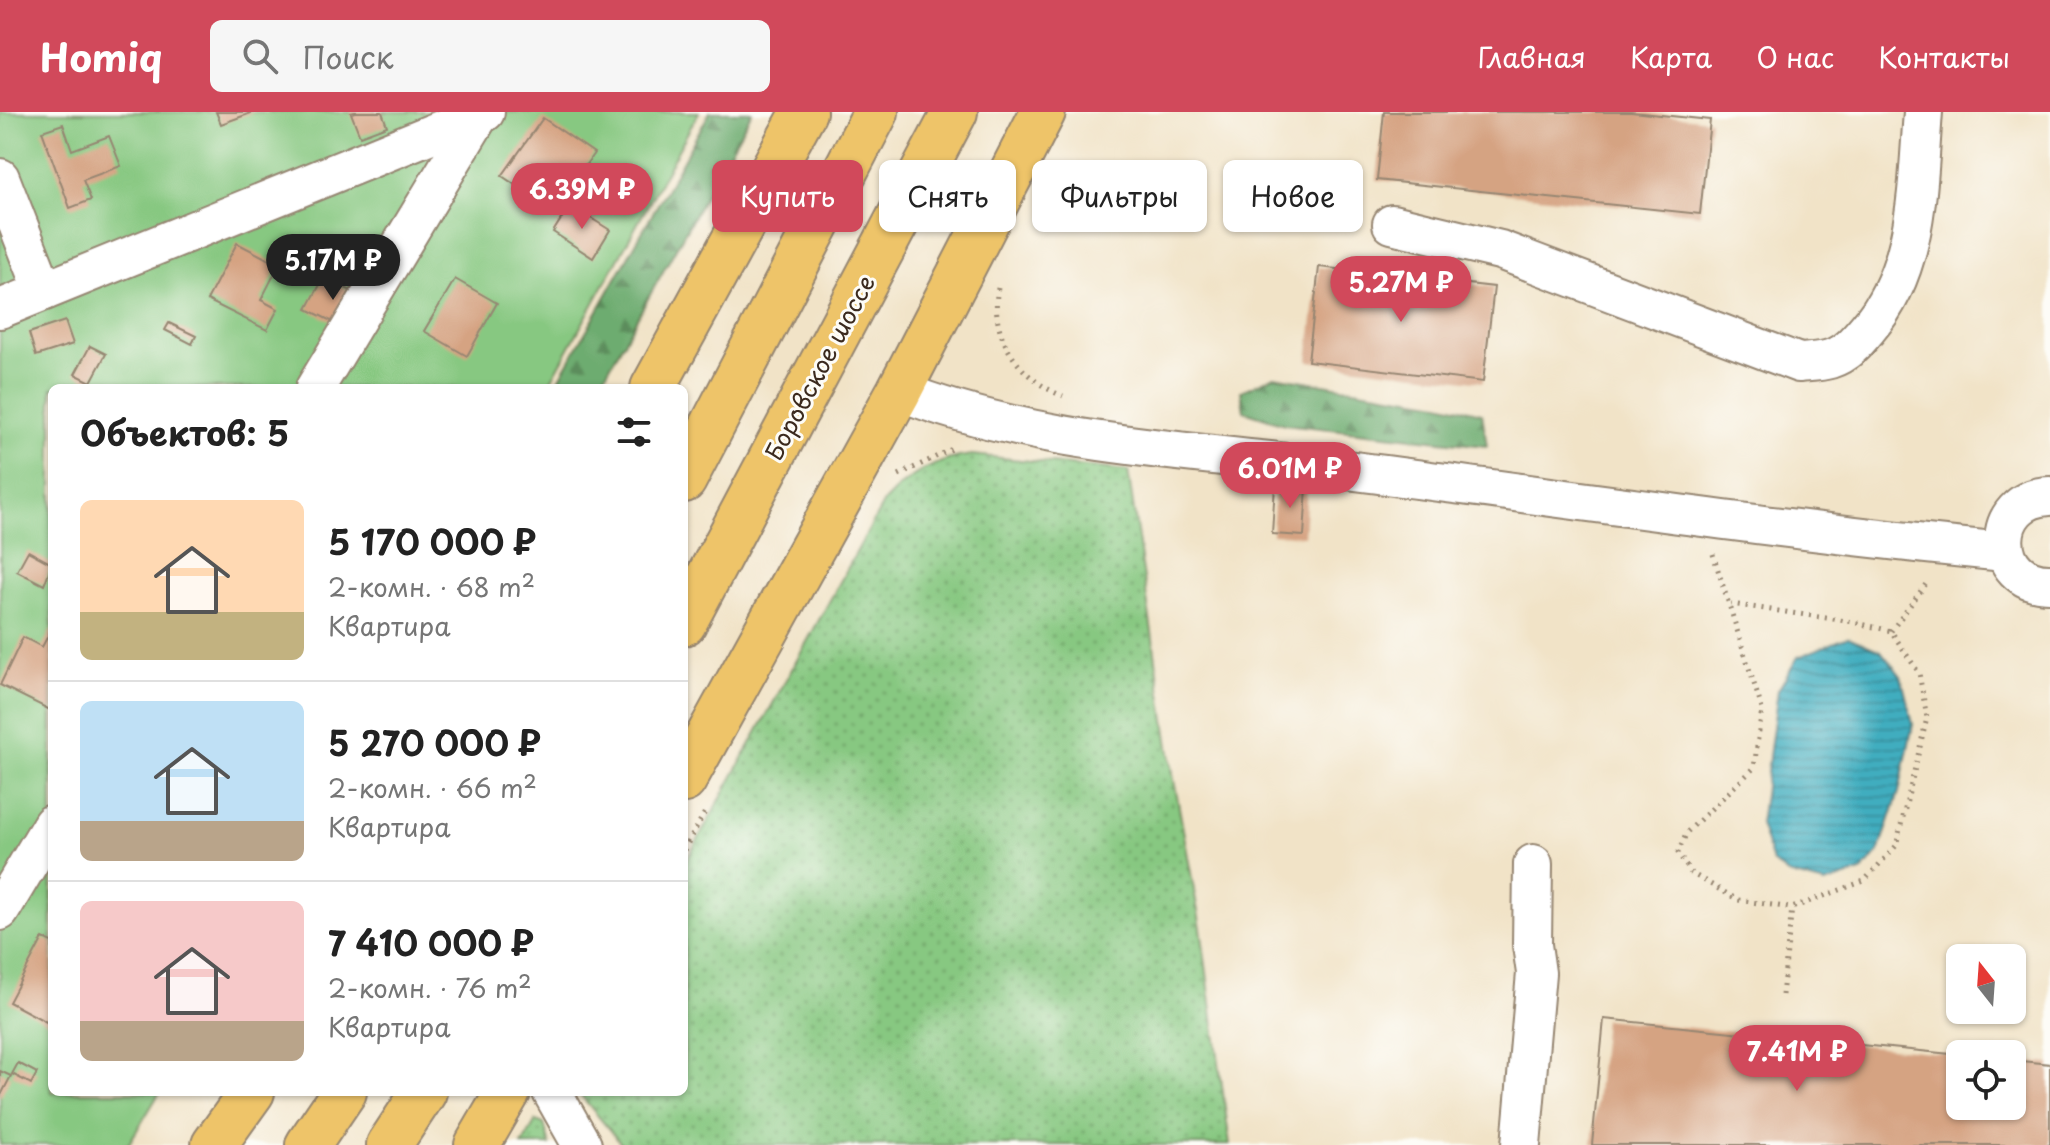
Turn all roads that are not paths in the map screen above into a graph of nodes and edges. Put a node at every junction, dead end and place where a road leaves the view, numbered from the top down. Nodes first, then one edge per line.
1 (804, 112) edge
2 (876, 112) edge
3 (955, 112) edge
4 (1043, 112) edge
5 (1923, 112) edge
6 (482, 113) edge
7 (435, 121) edge
8 (0, 178) edge
9 (1392, 224) dead end
10 (44, 291) junction
11 (0, 309) edge
12 (317, 384) edge
13 (655, 384) edge
14 (899, 391) junction
15 (688, 473) edge
16 (2050, 496) edge
17 (1628, 507) junction
18 (2006, 539) junction
19 (2050, 583) edge
20 (688, 615) edge
21 (695, 794) edge
22 (48, 831) edge
23 (1533, 864) dead end
24 (0, 911) edge
25 (249, 1096) edge
26 (341, 1096) edge
27 (421, 1096) edge
28 (506, 1096) edge
29 (554, 1096) edge
30 (214, 1145) edge
31 (308, 1145) edge
32 (389, 1145) edge
33 (477, 1145) edge
34 (582, 1145) edge
35 (1521, 1145) edge

1 - 13 main road
2 - 15 main road
3 - 20 main road, Боровское шоссе
4 - 14 main road
5 - 9 lane
6 - 7 lane
6 - 12 lane
7 - 10 lane
8 - 10 lane
10 - 11 lane
14 - 17 lane
14 - 21 main road
16 - 18 lane
17 - 18 lane
17 - 18 lane
18 - 19 lane
22 - 24 lane
23 - 35 lane
25 - 30 main road
26 - 31 main road
27 - 32 main road
28 - 33 main road
29 - 34 lane

